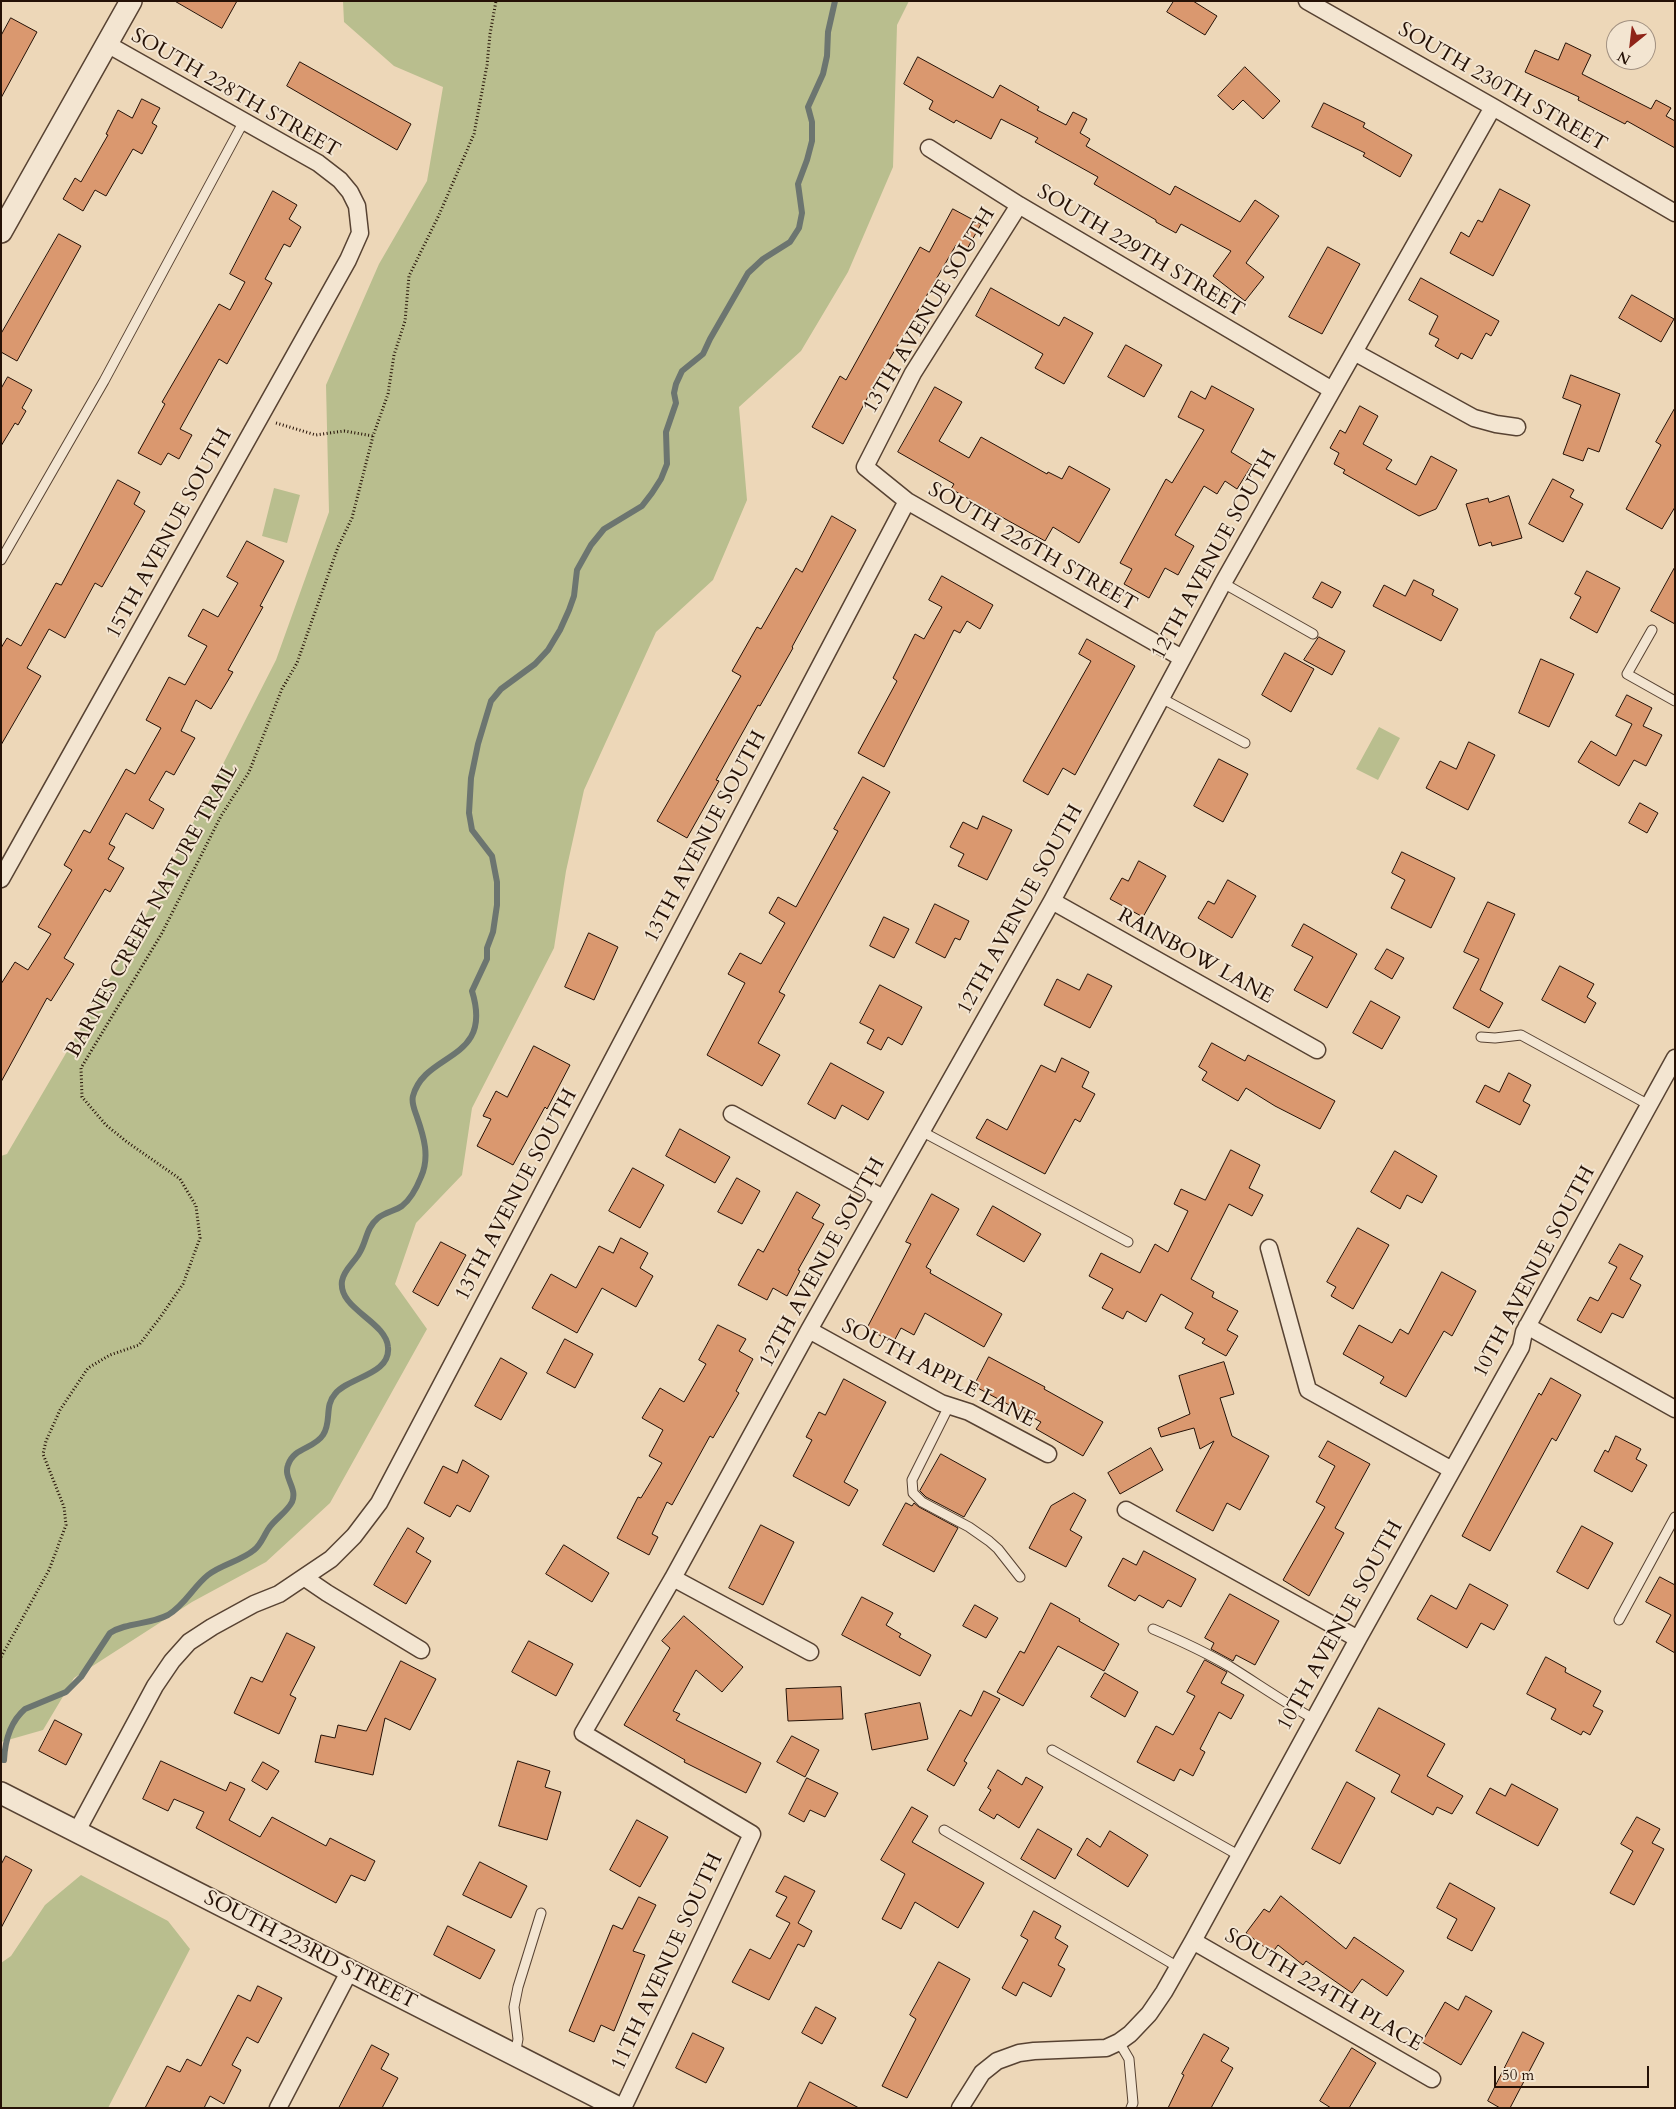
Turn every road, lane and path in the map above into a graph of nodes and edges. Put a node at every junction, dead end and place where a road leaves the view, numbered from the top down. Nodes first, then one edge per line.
1 (131, 1) edge
2 (496, 1) edge
3 (1307, 1) edge
4 (107, 44) junction
5 (1493, 106) junction
6 (244, 121) junction
7 (929, 148) dead end
8 (1019, 205) junction
9 (358, 206) joint
10 (1675, 213) edge
11 (1, 232) edge
12 (1354, 352) junction
13 (1332, 390) junction
14 (260, 418) junction
15 (1517, 427) dead end
16 (373, 436) junction
17 (865, 467) joint
18 (907, 501) junction
19 (1, 560) edge
20 (1223, 583) junction
21 (1652, 630) dead end
22 (1313, 634) dead end
23 (1182, 658) junction
24 (1161, 698) junction
25 (1675, 701) edge
26 (1245, 743) dead end
27 (1, 879) edge
28 (1052, 900) junction
29 (1480, 1037) dead end
30 (1317, 1050) dead end
31 (1675, 1058) edge
32 (1649, 1105) junction
33 (732, 1114) dead end
34 (921, 1131) junction
35 (883, 1198) junction
36 (1128, 1242) dead end
37 (1269, 1248) dead end
38 (1528, 1326) junction
39 (809, 1330) junction
40 (949, 1406) junction
41 (1675, 1409) edge
42 (1048, 1454) dead end
43 (1452, 1470) junction
44 (1126, 1510) dead end
45 (1675, 1518) edge
46 (1020, 1577) dead end
47 (305, 1578) junction
48 (673, 1578) junction
49 (1619, 1620) dead end
50 (1153, 1629) dead end
51 (1358, 1639) junction
52 (422, 1650) dead end
53 (810, 1652) dead end
54 (1, 1657) edge
55 (1314, 1719) junction
56 (1052, 1750) dead end
57 (1, 1793) edge
58 (944, 1830) dead end
59 (78, 1831) junction
60 (752, 1834) joint
61 (1240, 1856) junction
62 (541, 1913) dead end
63 (1193, 1941) junction
64 (1178, 1967) junction
65 (349, 1972) junction
66 (1119, 2042) junction
67 (515, 2055) junction
68 (1432, 2079) dead end
69 (278, 2108) edge
70 (619, 2108) edge
71 (623, 2108) edge
72 (960, 2108) edge
73 (1131, 2108) edge

1 - 4 street
2 - 16 path, BARNES CREEK NATURE TRAIL
3 - 5 street, SOUTH 230TH STREET
4 - 6 street, SOUTH 228TH STREET
4 - 11 street
5 - 10 street, SOUTH 230TH STREET
5 - 12 street, 12TH AVENUE SOUTH
6 - 9 street, SOUTH 228TH STREET
6 - 19 lane
7 - 8 street, SOUTH 229TH STREET
8 - 13 street, SOUTH 229TH STREET
8 - 17 street, 13TH AVENUE SOUTH
9 - 14 street, 15TH AVENUE SOUTH
12 - 13 street, 12TH AVENUE SOUTH
12 - 15 street
13 - 20 street, 12TH AVENUE SOUTH
14 - 16 path
14 - 27 street, 15TH AVENUE SOUTH
16 - 54 path, BARNES CREEK NATURE TRAIL
17 - 18 street, SOUTH 226TH STREET
18 - 23 street, SOUTH 226TH STREET
18 - 47 street, 13TH AVENUE SOUTH
20 - 22 lane
20 - 23 street, 12TH AVENUE SOUTH
21 - 25 lane
23 - 24 street, 12TH AVENUE SOUTH
24 - 26 lane
24 - 28 street, 12TH AVENUE SOUTH
28 - 30 street, RAINBOW LANE
28 - 34 street, 12TH AVENUE SOUTH
29 - 32 lane
31 - 32 street, 10TH AVENUE SOUTH
32 - 38 street, 10TH AVENUE SOUTH
33 - 35 street
34 - 35 street, 12TH AVENUE SOUTH
34 - 36 lane
35 - 39 street, 12TH AVENUE SOUTH
37 - 43 street
38 - 41 street
38 - 43 street, 10TH AVENUE SOUTH
39 - 40 street, SOUTH APPLE LANE
39 - 48 street, 12TH AVENUE SOUTH
40 - 42 street, SOUTH APPLE LANE
40 - 46 lane
43 - 51 street, 10TH AVENUE SOUTH
44 - 51 street
45 - 49 lane
47 - 52 street
47 - 59 street, 13TH AVENUE SOUTH
48 - 53 street
48 - 60 street, 12TH AVENUE SOUTH
50 - 55 lane
51 - 55 street, 10TH AVENUE SOUTH
55 - 61 street, 10TH AVENUE SOUTH
56 - 61 lane
57 - 59 street, SOUTH 223RD STREET
58 - 64 lane
59 - 65 street, SOUTH 223RD STREET
60 - 71 street, 11TH AVENUE SOUTH
61 - 63 street, 10TH AVENUE SOUTH
62 - 67 lane
63 - 64 street, 10TH AVENUE SOUTH
63 - 68 street, SOUTH 224TH PLACE
64 - 66 street, 10TH AVENUE SOUTH
65 - 67 street, SOUTH 223RD STREET
65 - 69 street
66 - 72 street, 10TH AVENUE SOUTH
66 - 73 lane
67 - 70 street, SOUTH 223RD STREET

